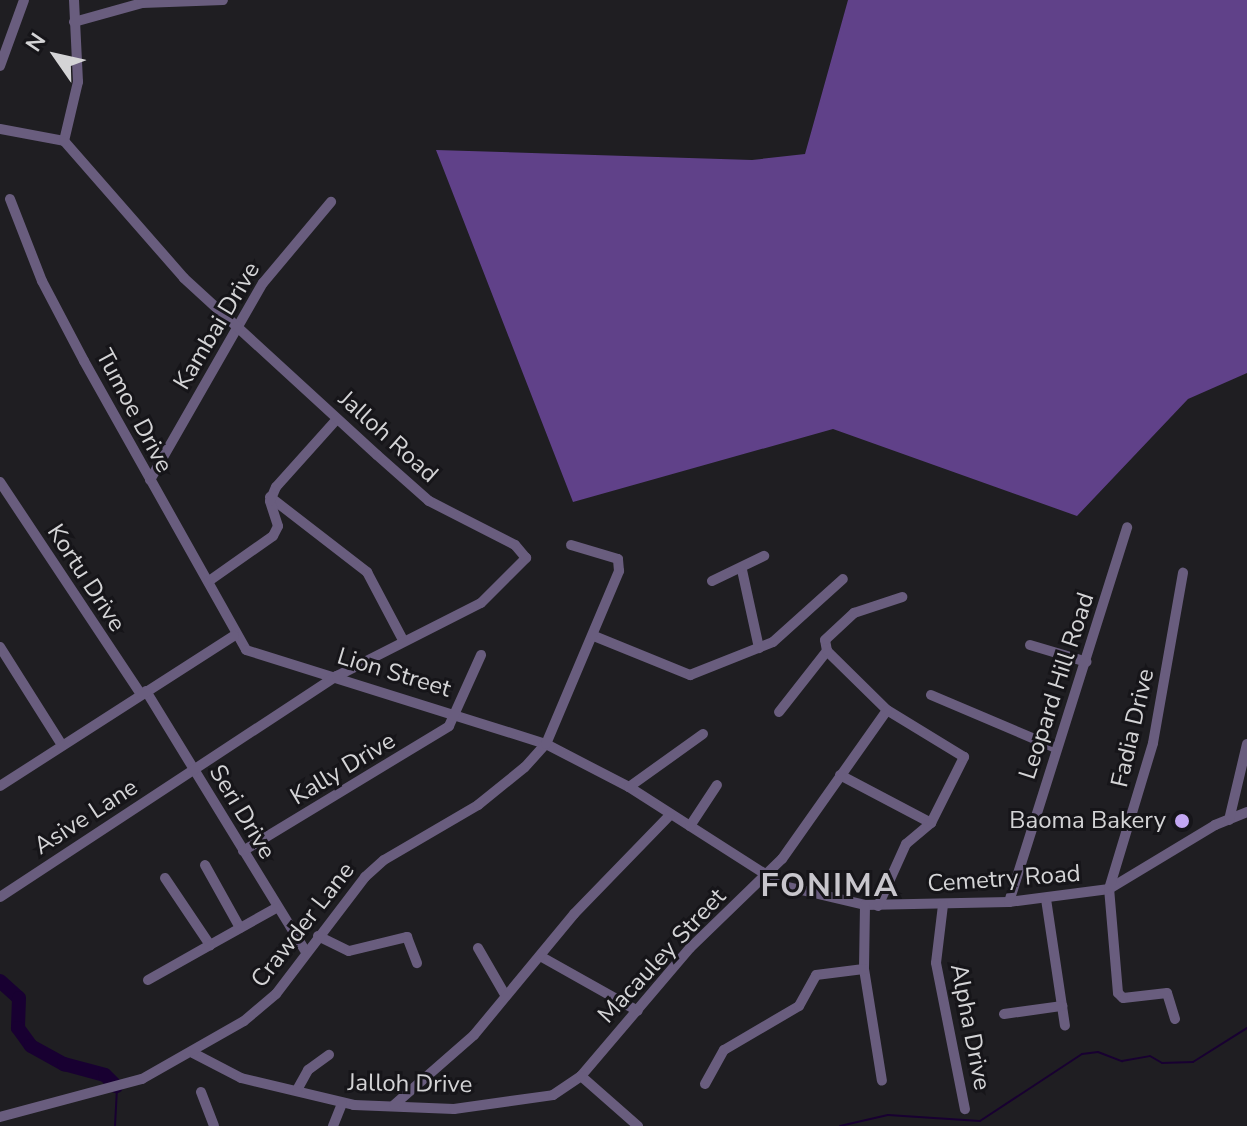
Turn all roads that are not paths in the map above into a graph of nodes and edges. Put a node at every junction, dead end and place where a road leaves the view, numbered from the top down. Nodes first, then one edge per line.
1 (24, 0) edge
2 (74, 0) edge
3 (223, 0) edge
4 (74, 22) junction
5 (0, 66) edge
6 (0, 129) edge
7 (64, 141) junction
8 (10, 199) dead end
9 (331, 202) dead end
10 (236, 326) junction
11 (337, 419) junction
12 (150, 480) junction
13 (0, 482) edge
14 (270, 497) junction
15 (1127, 527) dead end
16 (571, 545) dead end
17 (764, 556) dead end
18 (742, 570) junction
19 (1183, 573) dead end
20 (843, 579) dead end
21 (209, 581) junction
22 (712, 581) dead end
23 (902, 597) dead end
24 (234, 636) junction
25 (594, 636) junction
26 (403, 640) junction
27 (1030, 645) dead end
28 (0, 647) edge
29 (759, 648) junction
30 (827, 651) junction
31 (481, 655) dead end
32 (1087, 662) junction
33 (337, 676) junction
34 (144, 692) junction
35 (931, 695) dead end
36 (887, 710) junction
37 (779, 712) dead end
38 (457, 713) junction
39 (703, 734) dead end
40 (546, 744) junction
41 (1247, 744) edge
42 (62, 745) junction
43 (1056, 748) junction
44 (195, 771) junction
45 (840, 775) junction
46 (717, 785) dead end
47 (0, 786) edge
48 (629, 787) junction
49 (1247, 812) edge
50 (670, 815) junction
51 (1229, 820) junction
52 (931, 823) junction
53 (690, 826) junction
54 (243, 851) junction
55 (205, 865) dead end
56 (767, 875) junction
57 (165, 878) dead end
58 (1109, 889) junction
59 (0, 897) edge
60 (1046, 899) junction
61 (1009, 902) junction
62 (865, 905) junction
63 (943, 905) junction
64 (878, 906) junction
65 (276, 908) junction
66 (240, 928) junction
67 (318, 936) junction
68 (210, 945) junction
69 (478, 948) dead end
70 (306, 952) junction
71 (540, 956) junction
72 (417, 963) dead end
73 (864, 969) junction
74 (148, 980) dead end
75 (504, 993) junction
76 (1062, 1006) junction
77 (638, 1011) junction
78 (1004, 1014) dead end
79 (1175, 1019) dead end
80 (1065, 1026) dead end
81 (193, 1053) junction
82 (329, 1055) dead end
83 (581, 1076) junction
84 (882, 1081) dead end
85 (705, 1084) dead end
86 (297, 1090) junction
87 (201, 1092) dead end
88 (342, 1104) junction
89 (394, 1105) junction
90 (965, 1109) dead end
91 (628, 1115) junction
92 (0, 1117) edge
93 (214, 1126) edge
94 (333, 1126) edge
95 (619, 1126) edge
96 (638, 1126) edge

1 - 5 street
2 - 4 street
3 - 4 street
4 - 7 street
6 - 7 street
7 - 10 street, Jalloh Road
8 - 12 street, Tumoe Drive
9 - 10 street, Kambai Drive
10 - 11 street, Jalloh Road
10 - 12 street, Kambai Drive
11 - 14 street
11 - 26 street, Jalloh Road
12 - 21 street, Tumoe Drive
13 - 34 street, Kortu Drive
14 - 21 street
14 - 26 street
15 - 32 street, Leopard Hill Road
16 - 25 street
17 - 18 street
18 - 22 street
18 - 29 street
19 - 58 street, Fadia Drive
20 - 29 street
21 - 24 street, Tumoe Drive
23 - 30 street
24 - 33 street, Lion Street
24 - 34 street
25 - 29 street
25 - 40 street
26 - 33 street, Jalloh Road
27 - 32 street
28 - 42 street
30 - 36 street
30 - 37 street
31 - 38 street
32 - 43 street, Leopard Hill Road
33 - 38 street, Lion Street
33 - 44 street, Jalloh Road
34 - 42 street
34 - 44 street, Seri Drive
35 - 43 street
36 - 45 street, Macauley Street
36 - 52 street
38 - 40 street, Lion Street
38 - 54 street, Kally Drive
39 - 48 street
40 - 48 street, Cemetry Road
40 - 67 street, Crawder Lane
41 - 51 street
42 - 47 street
43 - 61 street, Leopard Hill Road
44 - 54 street, Seri Drive
44 - 59 street, Asive Lane
45 - 52 street
45 - 56 street, Macauley Street
46 - 53 street
48 - 50 street, Cemetry Road
49 - 51 street, Cemetry Road
50 - 53 street, Cemetry Road
50 - 71 street
51 - 58 street, Cemetry Road
52 - 64 street
53 - 56 street, Cemetry Road
54 - 65 street, Seri Drive
55 - 66 street
56 - 62 street, Cemetry Road
56 - 77 street, Macauley Street
57 - 68 street
58 - 60 street, Cemetry Road
58 - 79 street
60 - 61 street, Cemetry Road
60 - 76 street
61 - 63 street, Cemetry Road
62 - 64 street, Cemetry Road
62 - 73 street
63 - 64 street, Cemetry Road
63 - 90 street, Alpha Drive
65 - 66 street
65 - 70 street, Seri Drive
66 - 68 street
67 - 70 street, Crawder Lane
67 - 72 street
68 - 74 street
69 - 75 street
70 - 81 street, Crawder Lane
71 - 75 street
71 - 77 street
73 - 84 street
73 - 85 street
75 - 89 street
76 - 78 street
76 - 80 street
77 - 83 street, Macauley Street
81 - 86 street, Jalloh Drive
81 - 92 street, Crawder Lane
82 - 86 street
83 - 89 street, Jalloh Drive
83 - 91 street
86 - 88 street, Jalloh Drive
87 - 93 street
88 - 89 street, Jalloh Drive
88 - 94 street
91 - 95 street
91 - 96 street

